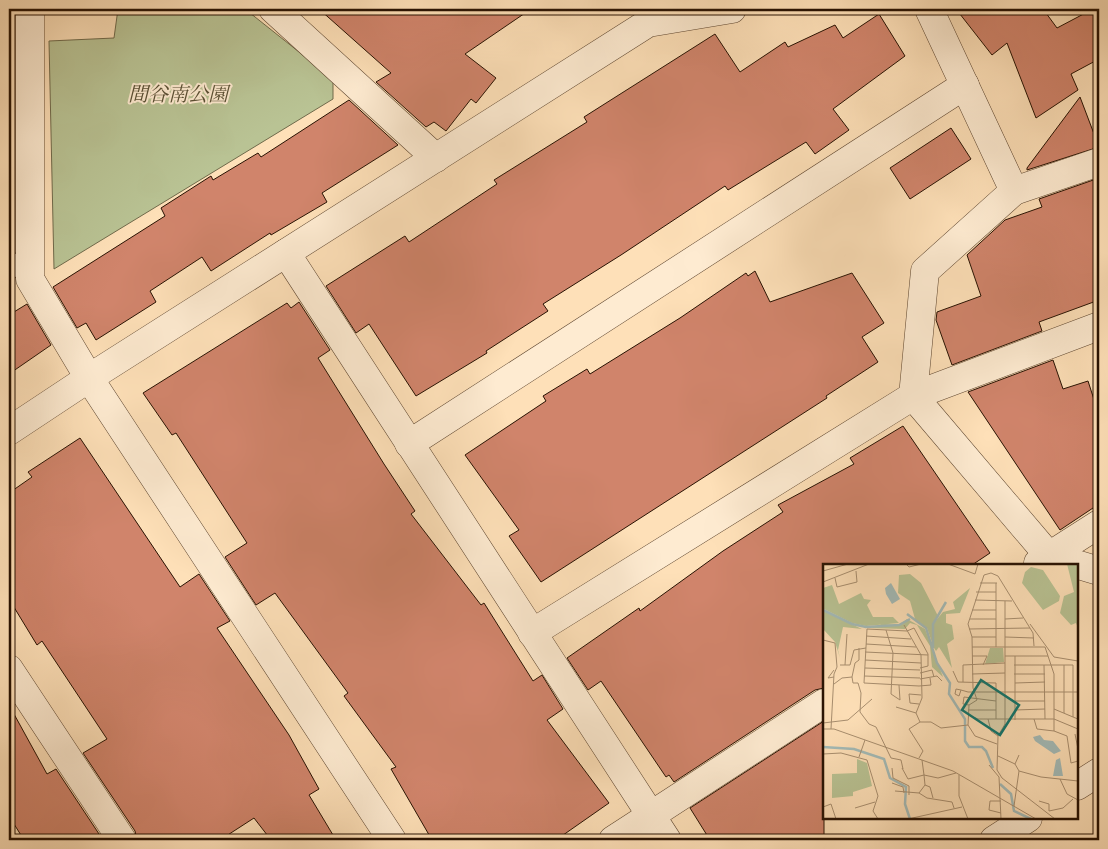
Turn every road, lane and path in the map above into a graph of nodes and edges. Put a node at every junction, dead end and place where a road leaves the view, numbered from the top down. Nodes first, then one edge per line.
1 (30, 9) edge
2 (273, 9) edge
3 (732, 9) edge
4 (929, 9) edge
5 (639, 18) edge
6 (965, 85) junction
7 (436, 158) junction
8 (1099, 162) edge
9 (1014, 190) junction
10 (286, 253) junction
11 (19, 263) edge
12 (1099, 326) edge
13 (89, 378) junction
14 (913, 396) junction
15 (9, 431) edge
16 (409, 444) junction
17 (1099, 524) edge
18 (1042, 561) edge
19 (1059, 564) edge
20 (1078, 567) edge
21 (1099, 571) edge
22 (532, 633) junction
23 (9, 669) edge
24 (823, 704) edge
25 (18, 705) edge
26 (1099, 772) edge
27 (1078, 785) edge
28 (651, 816) junction
29 (1026, 819) edge
30 (122, 840) edge
31 (392, 840) edge
32 (613, 840) edge
33 (667, 840) edge
34 (994, 840) edge

1 - 11 street
2 - 7 street
3 - 5 street
4 - 6 street
5 - 7 street
6 - 9 street
6 - 16 street
7 - 10 street
8 - 9 street
9 - 14 street
10 - 13 street
10 - 16 street
11 - 13 street
12 - 14 street
13 - 15 street
13 - 31 street
14 - 18 street
14 - 22 street
16 - 22 street
17 - 18 street
18 - 19 street
20 - 21 street
22 - 28 street
23 - 25 street
24 - 28 street
25 - 30 street
26 - 27 street
28 - 32 street
28 - 33 street
29 - 34 street

